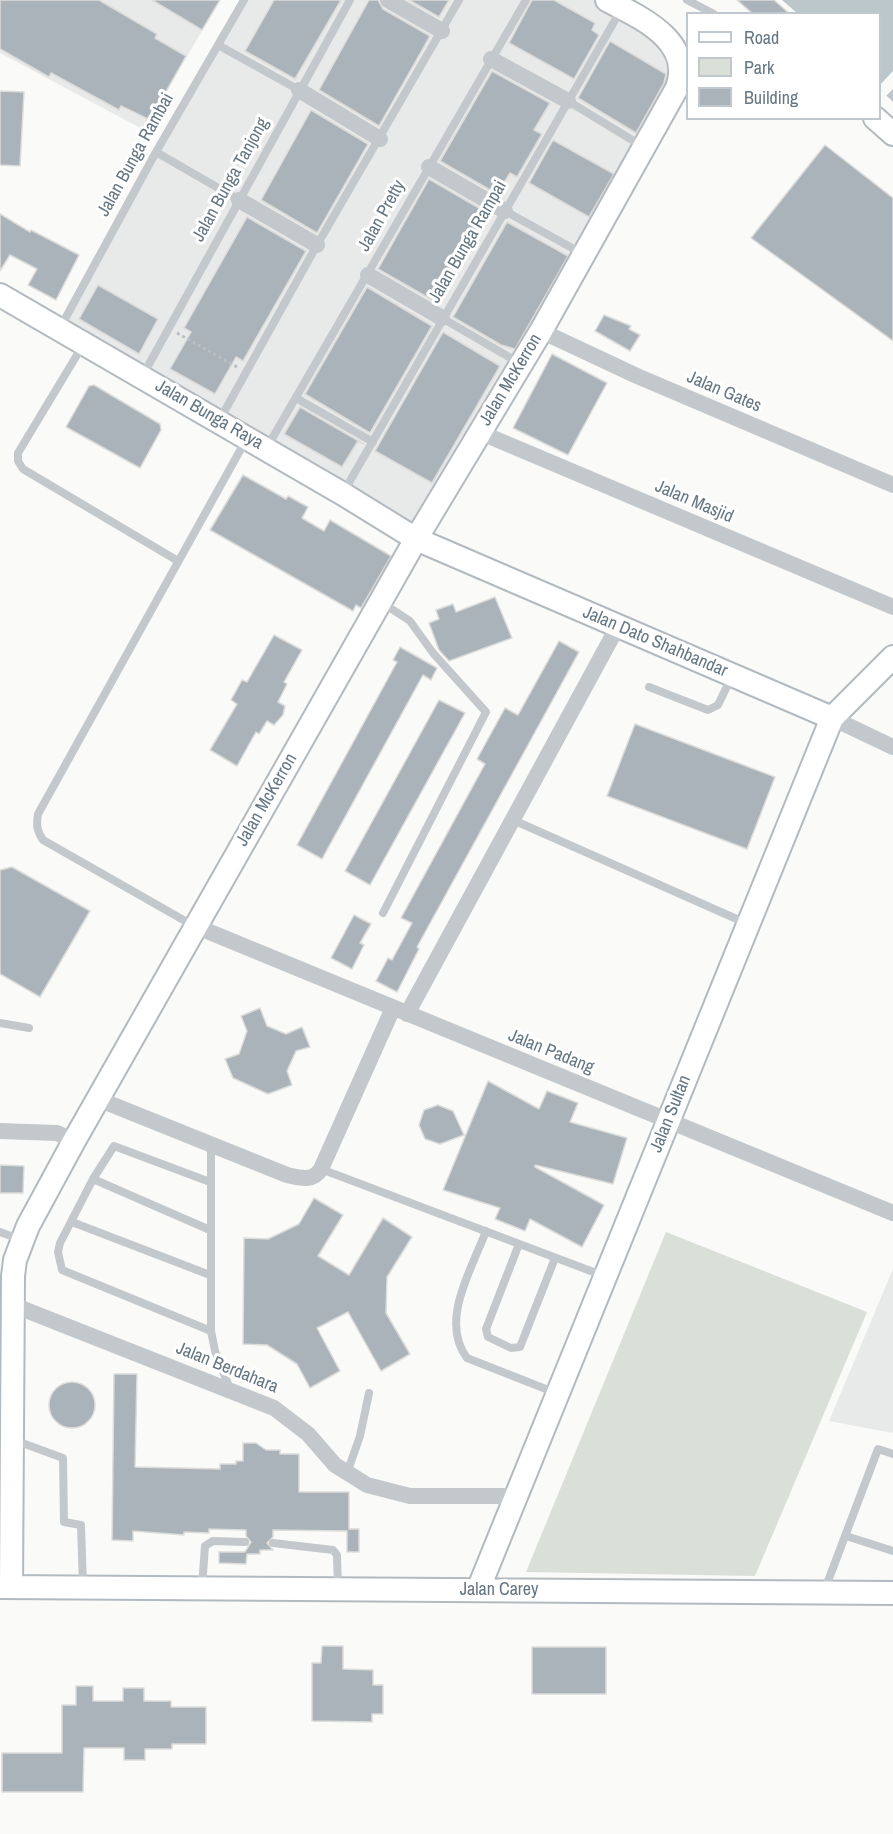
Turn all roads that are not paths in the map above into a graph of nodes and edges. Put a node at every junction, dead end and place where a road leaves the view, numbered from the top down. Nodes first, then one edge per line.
1 (244, 0) edge
2 (350, 0) edge
3 (388, 0) edge
4 (459, 0) edge
5 (526, 0) edge
6 (687, 0) edge
7 (614, 4) edge
8 (710, 12) edge
9 (442, 31) junction
10 (218, 45) junction
11 (491, 59) junction
12 (683, 61) edge
13 (299, 90) junction
14 (568, 101) junction
15 (877, 120) edge
16 (893, 134) edge
17 (380, 139) junction
18 (643, 147) junction
19 (156, 152) junction
20 (429, 167) junction
21 (239, 200) junction
22 (505, 211) junction
23 (317, 245) junction
24 (583, 254) junction
25 (368, 275) junction
26 (0, 295) edge
27 (442, 318) junction
28 (59, 328) junction
29 (541, 331) junction
30 (84, 343) junction
31 (521, 364) junction
32 (142, 376) junction
33 (296, 398) junction
34 (219, 421) junction
35 (479, 432) junction
36 (373, 442) junction
37 (257, 443) junction
38 (893, 485) edge
39 (343, 494) junction
40 (416, 540) junction
41 (178, 561) junction
42 (381, 602) junction
43 (893, 607) edge
44 (618, 626) junction
45 (893, 657) edge
46 (732, 675) junction
47 (649, 687) dead end
48 (832, 718) junction
49 (893, 747) edge
50 (513, 820) junction
51 (383, 913) dead end
52 (748, 925) junction
53 (195, 926) junction
54 (400, 1011) junction
55 (0, 1023) edge
56 (30, 1028) dead end
57 (98, 1099) junction
58 (668, 1121) junction
59 (0, 1131) edge
60 (74, 1141) junction
61 (211, 1144) junction
62 (321, 1169) junction
63 (93, 1179) junction
64 (210, 1182) junction
65 (893, 1213) edge
66 (72, 1222) junction
67 (210, 1230) junction
68 (486, 1231) junction
69 (0, 1232) edge
70 (23, 1240) junction
71 (519, 1244) junction
72 (555, 1258) junction
73 (210, 1275) junction
74 (605, 1276) junction
75 (13, 1305) junction
76 (211, 1331) junction
77 (6, 1360) edge
78 (230, 1389) junction
79 (369, 1393) dead end
80 (557, 1394) junction
81 (11, 1438) junction
82 (893, 1454) edge
83 (347, 1473) junction
84 (515, 1496) junction
85 (846, 1536) junction
86 (893, 1540) edge
87 (245, 1542) dead end
88 (273, 1543) dead end
89 (891, 1551) edge
90 (5, 1586) edge
91 (94, 1588) junction
92 (202, 1588) junction
93 (338, 1589) junction
94 (478, 1590) junction
95 (824, 1593) junction
96 (893, 1593) edge

1 - 10 lane, Jalan Bunga Rambai
2 - 13 lane, Jalan Bunga Tanjong
3 - 9 street
4 - 9 lane
5 - 11 lane, Jalan Pretty
6 - 8 lane
7 - 12 street
7 - 14 lane, Jalan Bunga Rampai
9 - 17 lane
10 - 13 lane
10 - 19 lane, Jalan Bunga Rambai
11 - 14 street
11 - 20 lane, Jalan Pretty
12 - 18 street, Jalan McKerron
13 - 17 street
13 - 21 lane, Jalan Bunga Tanjong
14 - 18 lane
14 - 22 lane, Jalan Bunga Rampai
15 - 16 street
17 - 23 lane
18 - 24 street, Jalan McKerron
19 - 21 lane
19 - 28 lane, Jalan Bunga Rambai
20 - 22 street
20 - 25 lane, Jalan Pretty
21 - 23 street
21 - 32 lane, Jalan Bunga Tanjong
22 - 24 lane
22 - 27 lane, Jalan Bunga Rampai
23 - 34 lane
24 - 29 street, Jalan McKerron
25 - 27 street
25 - 33 lane, Jalan Pretty
26 - 28 street, Jalan Bunga Raya
27 - 31 lane
27 - 36 lane, Jalan Bunga Rampai
28 - 30 street, Jalan Bunga Raya
29 - 31 street, Jalan McKerron
29 - 38 street, Jalan Gates
30 - 32 street, Jalan Bunga Raya
30 - 41 lane
31 - 35 street, Jalan McKerron
32 - 34 street, Jalan Bunga Raya
33 - 36 lane
33 - 37 lane, Jalan Pretty
34 - 37 street, Jalan Bunga Raya
35 - 40 street, Jalan McKerron
35 - 43 street, Jalan Masjid
36 - 39 lane, Jalan Bunga Rampai
37 - 39 street, Jalan Bunga Raya
37 - 41 lane, Jalan Pretty
39 - 40 street, Jalan Bunga Raya
40 - 42 street, Jalan McKerron
40 - 44 street, Jalan Dato Shahbandar
41 - 53 lane, Jalan Pretty
42 - 51 lane
42 - 53 street, Jalan McKerron
44 - 46 street, Jalan Dato Shahbandar
44 - 50 street
45 - 48 street, Jalan Sultan
46 - 47 lane
46 - 48 street, Jalan Dato Shahbandar
48 - 49 street, Jalan Dato Shahbandar
48 - 52 street, Jalan Sultan
50 - 52 lane
50 - 54 street
52 - 58 street, Jalan Sultan
53 - 54 street, Jalan Padang
53 - 57 street, Jalan McKerron
54 - 58 street, Jalan Padang
54 - 62 street
55 - 56 lane
57 - 60 street, Jalan McKerron
57 - 61 street
58 - 65 street, Jalan Padang
58 - 74 street, Jalan Sultan
59 - 60 street
60 - 70 street, Jalan McKerron
61 - 62 street
61 - 64 lane
62 - 68 lane
63 - 64 lane
63 - 66 lane
63 - 67 lane
64 - 67 lane
66 - 73 lane
66 - 76 lane
67 - 73 lane
68 - 71 lane
68 - 80 lane
69 - 70 lane
70 - 75 street, Jalan McKerron
71 - 72 lane
71 - 72 lane
72 - 74 lane
73 - 76 lane
74 - 80 street, Jalan Sultan
75 - 77 street, Jalan McKerron
75 - 78 street, Jalan Berdahara
76 - 78 lane
77 - 81 street, Jalan McKerron
78 - 83 street, Jalan Berdahara
79 - 83 lane
80 - 84 street, Jalan Sultan
81 - 90 street, Jalan McKerron
81 - 91 lane
82 - 85 lane
83 - 84 street, Jalan Berdahara
84 - 94 street, Jalan Sultan
85 - 89 lane
85 - 95 lane
86 - 89 lane
87 - 92 lane
88 - 93 lane
90 - 91 street, Jalan Carey
91 - 92 street, Jalan Carey
92 - 93 street, Jalan Carey
93 - 94 street, Jalan Carey
94 - 95 street, Jalan Carey
95 - 96 street, Jalan Carey

